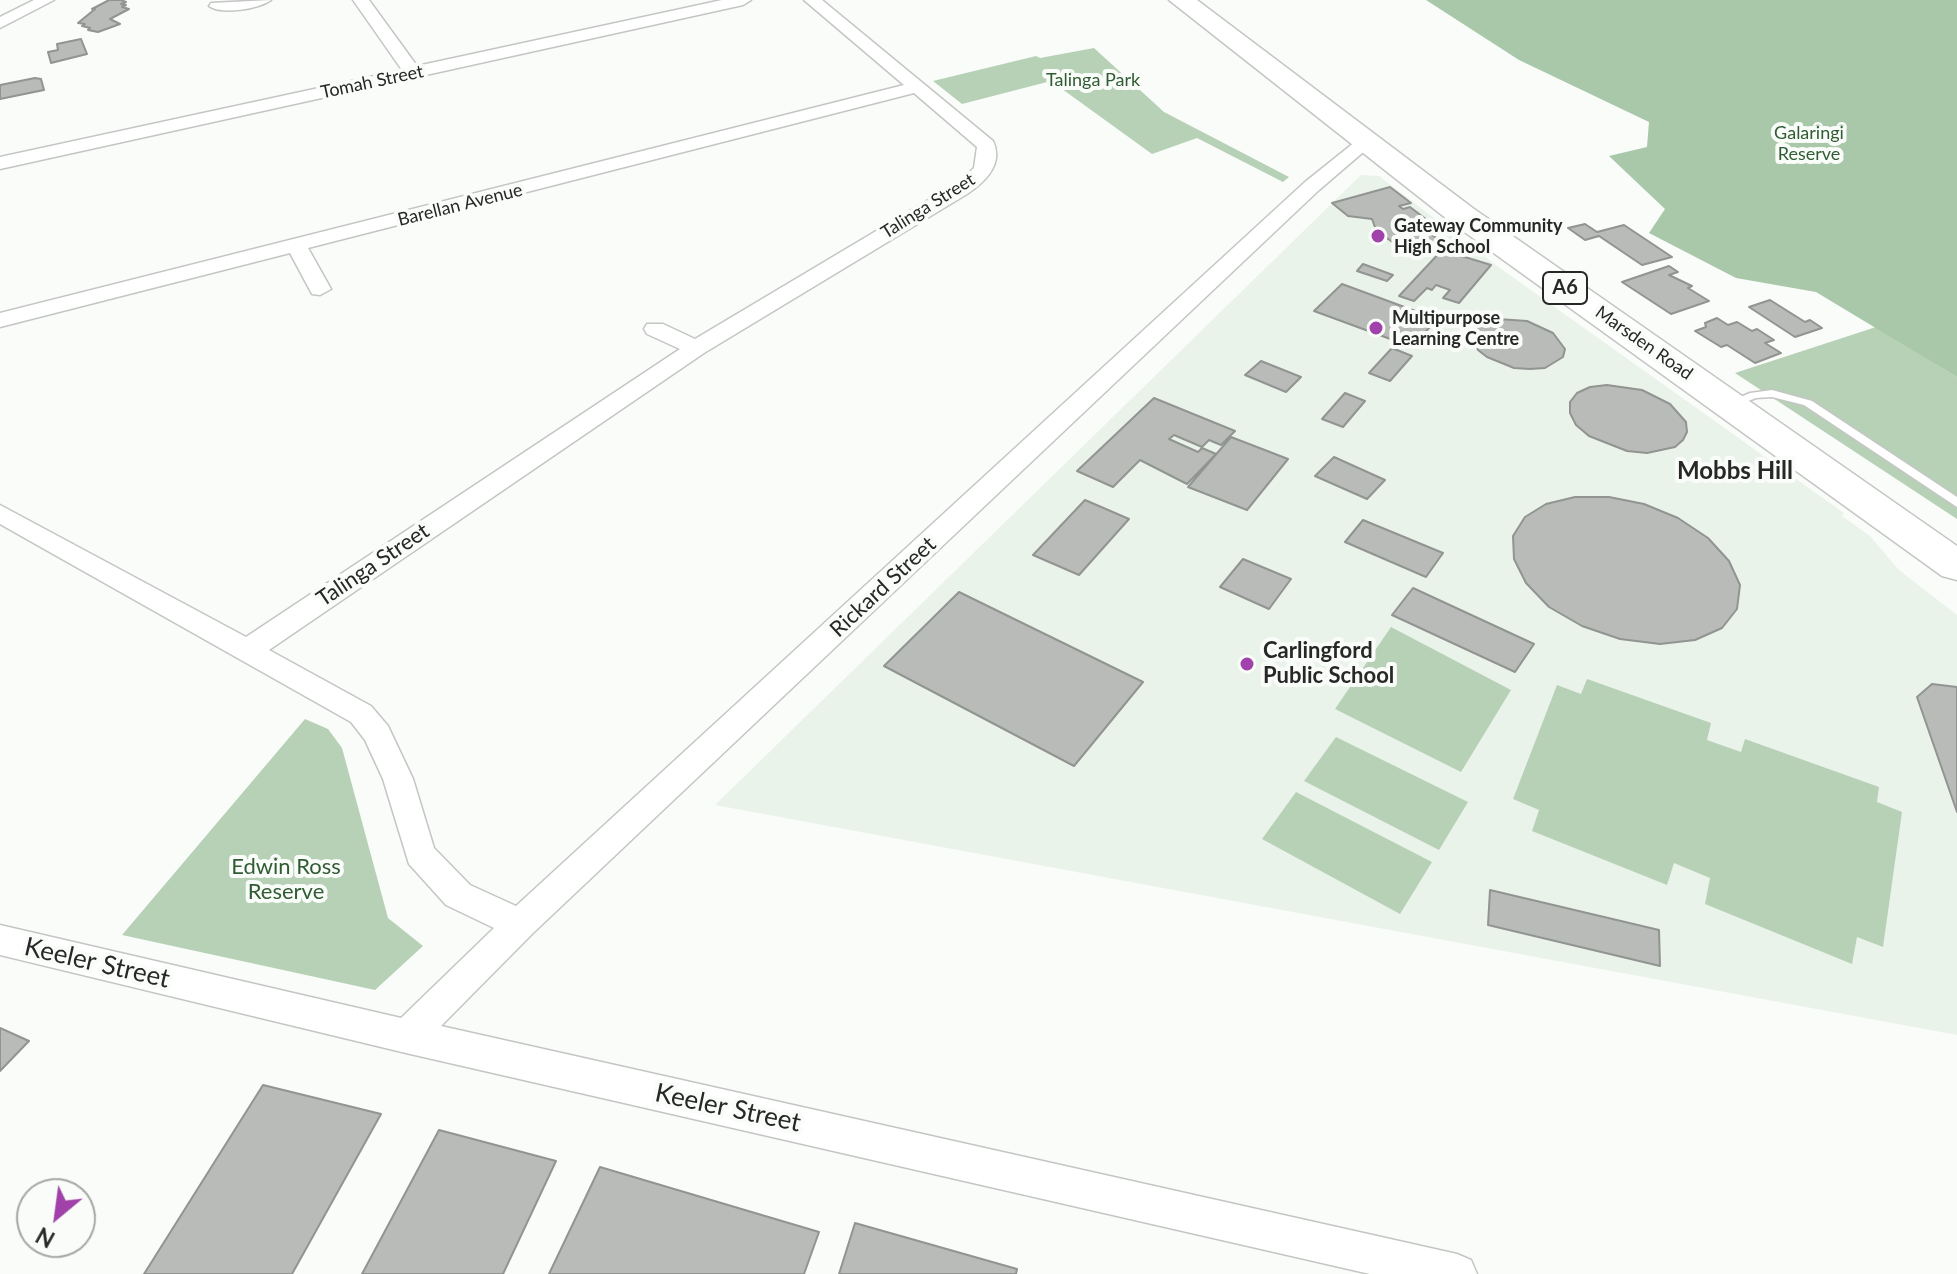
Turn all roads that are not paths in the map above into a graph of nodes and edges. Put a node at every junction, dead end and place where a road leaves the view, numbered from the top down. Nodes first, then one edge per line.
1 (46, 0) edge
2 (263, 0) edge
3 (361, 0) edge
4 (743, 0) edge
5 (812, 0) edge
6 (1181, 0) edge
7 (217, 6) dead end
8 (0, 10) edge
9 (21, 13) junction
10 (0, 23) edge
11 (413, 73) junction
12 (918, 87) junction
13 (1366, 142) junction
14 (0, 163) edge
15 (297, 247) junction
16 (320, 289) dead end
17 (0, 320) edge
18 (655, 329) dead end
19 (696, 348) junction
20 (1730, 404) junction
21 (1957, 503) edge
22 (0, 513) edge
23 (1951, 555) edge
24 (249, 649) junction
25 (520, 924) junction
26 (0, 940) edge
27 (406, 1037) junction
28 (1457, 1274) edge

1 - 9 street
2 - 7 street
3 - 11 street
4 - 11 street, Tomah Street
5 - 12 street, Talinga Street
6 - 13 highway, Marsden Road / A6
8 - 9 street
9 - 10 street
11 - 14 street, Tomah Street
12 - 15 street, Barellan Avenue
12 - 19 street, Talinga Street
13 - 20 highway, Marsden Road / A6
13 - 25 street, Rickard Street
15 - 16 street
15 - 17 street, Barellan Avenue
18 - 19 street
19 - 24 street, Talinga Street
20 - 21 lane
20 - 23 highway, Marsden Road / A6
22 - 24 street
24 - 25 street
25 - 27 street, Rickard Street
26 - 27 street, Keeler Street
27 - 28 street, Keeler Street

